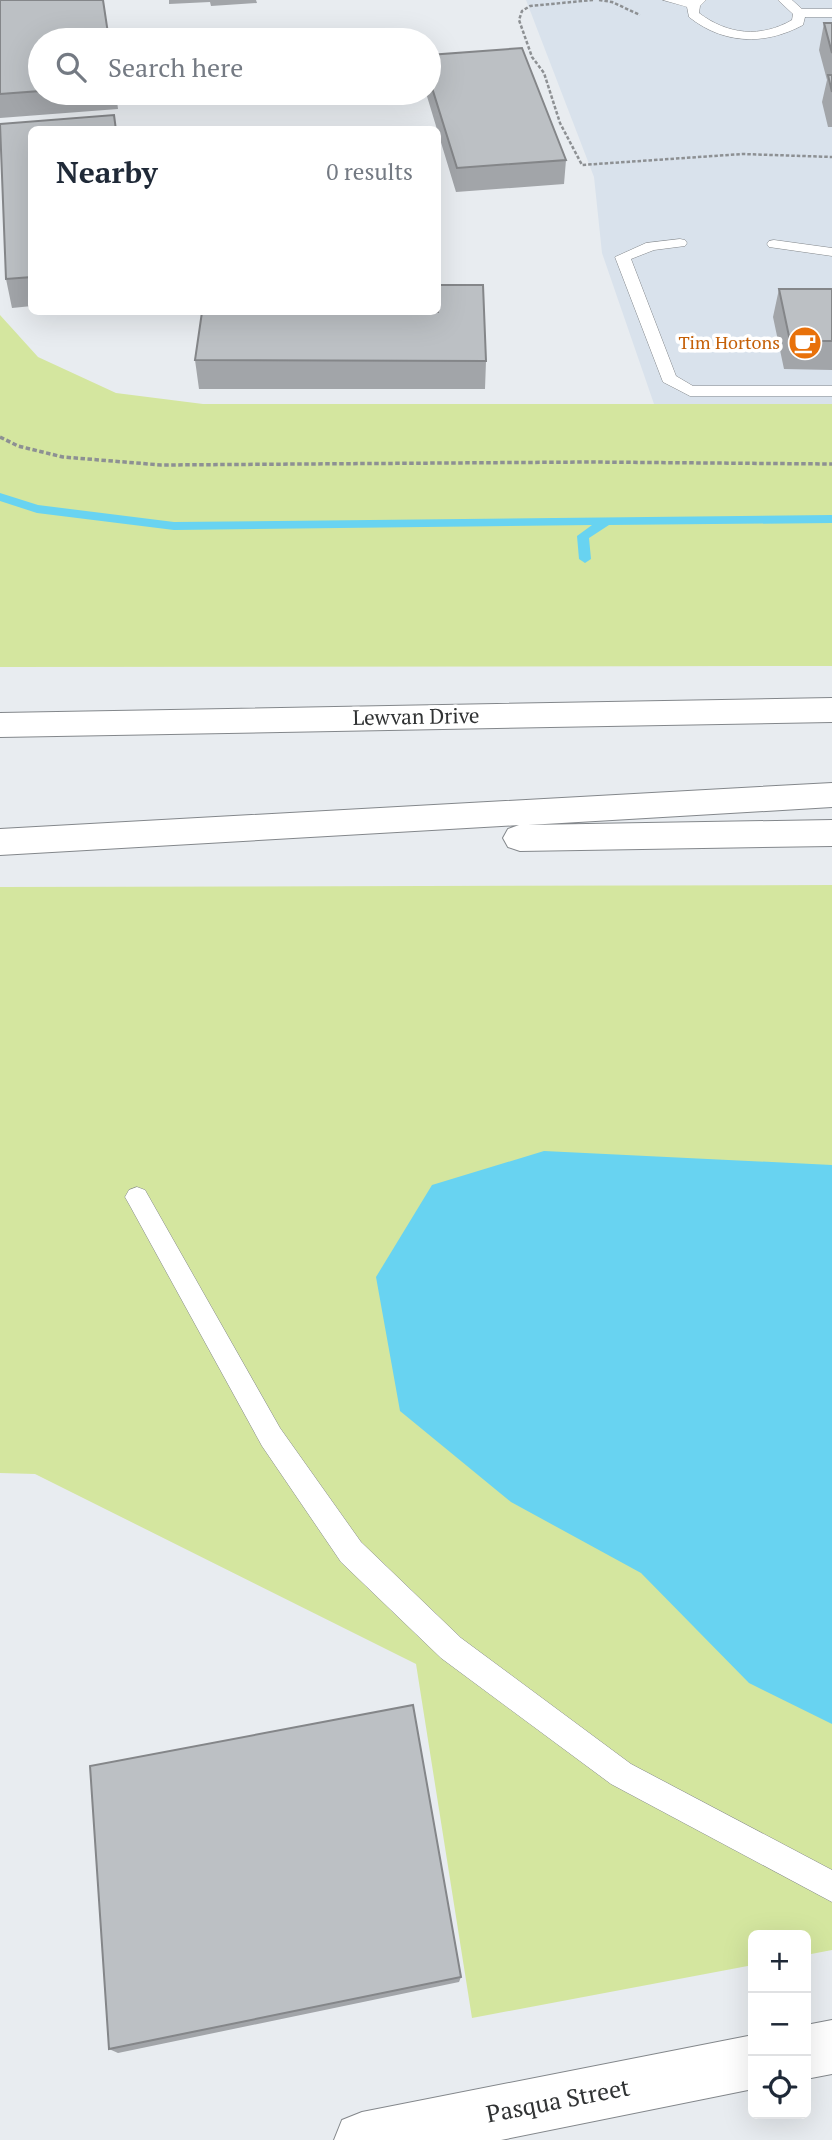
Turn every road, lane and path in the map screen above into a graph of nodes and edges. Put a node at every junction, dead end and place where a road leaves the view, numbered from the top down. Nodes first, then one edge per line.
1 (593, 0) edge
2 (669, 0) edge
3 (784, 0) edge
4 (696, 2) edge
5 (799, 13) junction
6 (832, 13) edge
7 (832, 157) edge
8 (680, 243) dead end
9 (774, 244) dead end
10 (832, 251) edge
11 (832, 391) edge
12 (0, 437) edge
13 (832, 464) edge
14 (832, 710) edge
15 (0, 725) edge
16 (832, 795) edge
17 (832, 833) edge
18 (0, 843) edge
19 (137, 1197) dead end
20 (832, 1887) edge
21 (832, 2047) edge
22 (811, 2051) edge
23 (748, 2063) edge
24 (362, 2140) edge

1 - 7 path
2 - 4 lane
3 - 5 lane
4 - 5 lane
5 - 6 lane
8 - 11 lane
9 - 10 lane
12 - 13 path
14 - 15 main road, Lewvan Drive
16 - 18 main road
17 - 18 main road
19 - 20 lane
21 - 22 main road
23 - 24 main road, Pasqua Street

